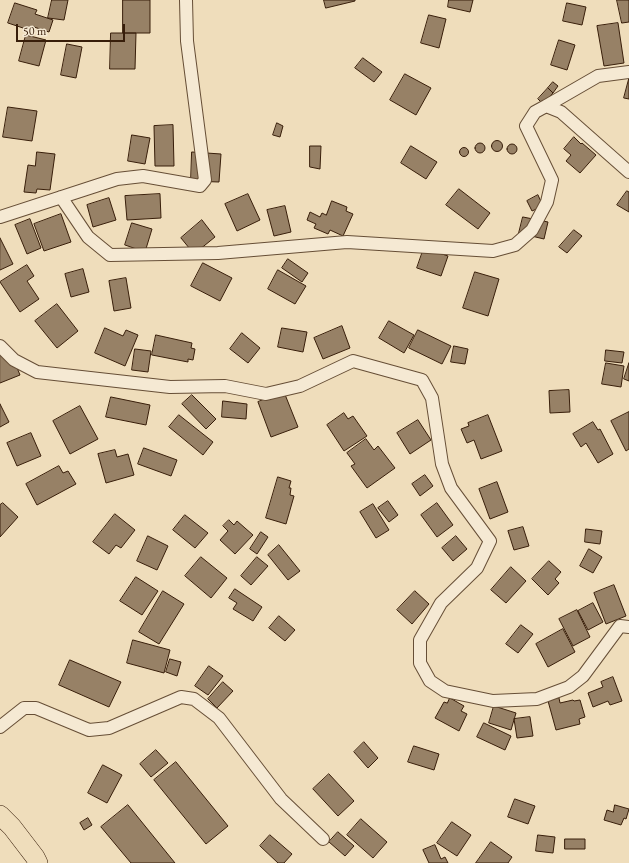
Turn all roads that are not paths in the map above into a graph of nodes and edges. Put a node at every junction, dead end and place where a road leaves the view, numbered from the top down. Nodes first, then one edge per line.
1 (186, 0) edge
2 (629, 72) edge
3 (546, 106) junction
4 (629, 172) edge
5 (62, 196) junction
6 (0, 217) edge
7 (0, 346) edge
8 (629, 627) edge
9 (0, 727) edge
10 (0, 815) edge
11 (323, 839) dead end
12 (38, 863) edge

1 - 5 street
2 - 3 street
3 - 4 street
3 - 5 street
5 - 6 street
7 - 8 street
9 - 11 street
10 - 12 highway

